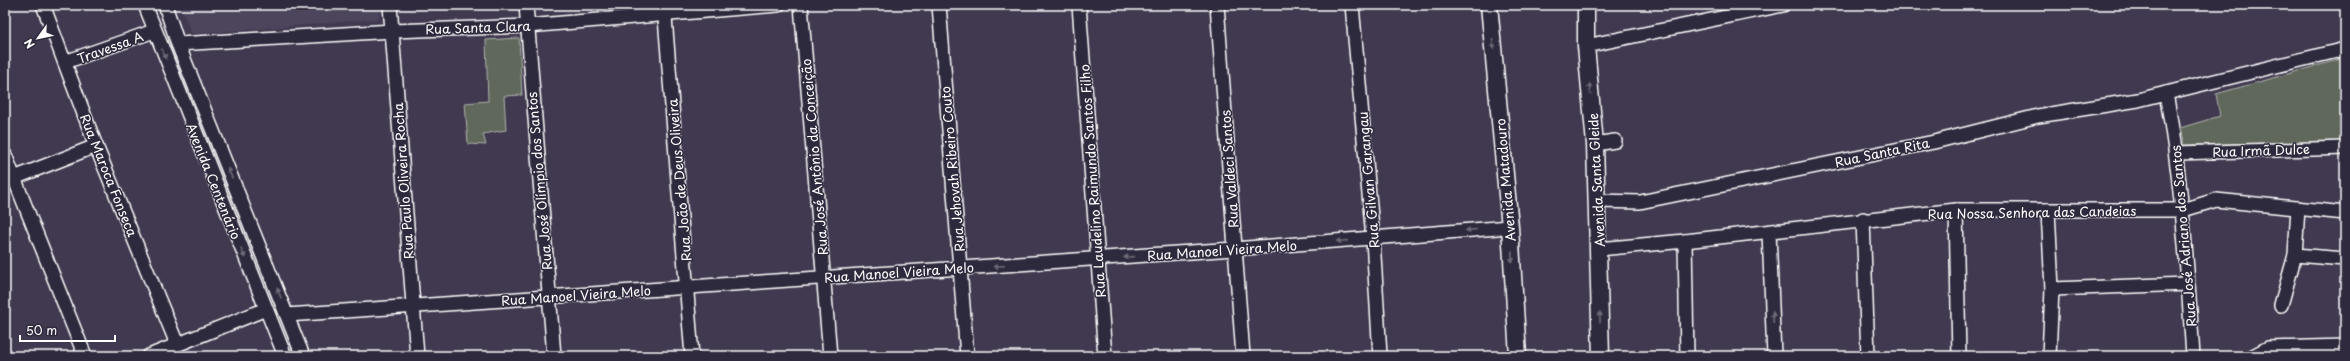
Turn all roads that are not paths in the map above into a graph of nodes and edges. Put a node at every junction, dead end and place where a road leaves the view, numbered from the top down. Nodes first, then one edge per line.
1 (43, 5) edge
2 (144, 5) edge
3 (165, 5) edge
4 (390, 5) edge
5 (526, 5) edge
6 (778, 5) edge
7 (801, 5) edge
8 (939, 5) edge
9 (1079, 5) edge
10 (1216, 5) edge
11 (1352, 5) edge
12 (1489, 5) edge
13 (1586, 5) edge
14 (1783, 5) edge
15 (665, 10) edge
16 (526, 26) junction
17 (154, 31) junction
18 (393, 31) junction
19 (178, 44) junction
20 (1586, 46) junction
21 (2345, 49) edge
22 (65, 62) junction
23 (2166, 93) junction
24 (1615, 140) dead end
25 (1595, 144) junction
26 (96, 146) junction
27 (2345, 148) edge
28 (2177, 153) junction
29 (5, 155) edge
30 (14, 178) junction
31 (1597, 201) junction
32 (2298, 208) junction
33 (1956, 210) junction
34 (2048, 210) junction
35 (2183, 210) junction
36 (2345, 213) edge
37 (1864, 219) junction
38 (1510, 227) junction
39 (1769, 232) junction
40 (1373, 239) junction
41 (1685, 241) junction
42 (1599, 249) junction
43 (1234, 250) junction
44 (2295, 255) junction
45 (1098, 259) junction
46 (2345, 259) edge
47 (960, 268) junction
48 (824, 276) junction
49 (2188, 284) junction
50 (688, 288) junction
51 (2052, 289) junction
52 (549, 296) junction
53 (2282, 305) dead end
54 (412, 307) junction
55 (266, 309) junction
56 (287, 315) junction
57 (177, 344) junction
58 (2345, 346) edge
59 (85, 356) edge
60 (149, 356) edge
61 (285, 356) edge
62 (303, 356) edge
63 (417, 356) edge
64 (554, 356) edge
65 (692, 356) edge
66 (830, 356) edge
67 (967, 356) edge
68 (1106, 356) edge
69 (1242, 356) edge
70 (1380, 356) edge
71 (1518, 356) edge
72 (1601, 356) edge
73 (1687, 356) edge
74 (1774, 356) edge
75 (1868, 356) edge
76 (1959, 356) edge
77 (2049, 356) edge
78 (2193, 356) edge
79 (2253, 356) edge

1 - 22 street, Rua Maroca Fonseca
2 - 17 street, Avenida Centenário
3 - 19 street, Avenida Centenário
4 - 18 street, Rua Paulo Oliveira Rocha
5 - 16 street, Rua José Olímpio dos Santos
6 - 15 street, Rua Santa Clara
7 - 48 street, Rua José Antônio da Conceição
8 - 47 street, Rua Jehovah Ribeiro Couto
9 - 45 street, Rua Laudelino Raimundo Santos Filho
10 - 43 street, Rua Valdeci Santos
11 - 40 street, Rua Gilvan Garangau
12 -> 38 main road, Avenida Matadouro
13 - 20 main road, Avenida Santa Gleide
14 - 20 street
15 - 16 street, Rua Santa Clara
15 - 50 street, Rua João de Deus Oliveira
16 - 18 street, Rua Santa Clara
16 - 52 street, Rua José Olímpio dos Santos
17 - 22 street, Travessa A
17 -> 55 street, Avenida Centenário
18 - 19 street, Rua Santa Clara
18 - 54 street, Rua Paulo Oliveira Rocha
56 -> 19 street, Avenida Centenário
25 -> 20 main road, Avenida Santa Gleide
21 - 23 street
22 - 26 street, Rua Maroca Fonseca
23 - 28 street, Rua José Adriano dos Santos
23 - 31 street, Rua Santa Rita
24 - 25 street
25 - 31 main road, Avenida Santa Gleide
26 - 30 street
26 - 57 street, Rua Maroca Fonseca
27 - 28 street, Rua Irmã Dulce
28 - 35 street, Rua José Adriano dos Santos
29 - 30 street
30 - 59 street
31 - 42 main road, Avenida Santa Gleide
32 - 35 street, Rua Nossa Senhora das Candeias
32 - 36 street, Rua Nossa Senhora das Candeias
32 - 44 street
33 - 34 street, Rua Nossa Senhora das Candeias
33 - 37 street, Rua Nossa Senhora das Candeias
33 - 76 street
34 - 35 street, Rua Nossa Senhora das Candeias
34 - 51 street
35 - 49 street, Rua José Adriano dos Santos
37 - 39 street, Rua Nossa Senhora das Candeias
37 - 75 street
38 -> 40 street, Rua Manoel Vieira Melo
38 -> 71 main road, Avenida Matadouro
39 - 41 street, Rua Nossa Senhora das Candeias
74 -> 39 street
40 -> 43 street, Rua Manoel Vieira Melo
40 - 70 street, Rua Gilvan Garangau
41 - 42 street, Rua Nossa Senhora das Candeias
41 - 73 street
72 -> 42 main road, Avenida Santa Gleide
43 -> 45 street, Rua Manoel Vieira Melo
43 - 69 street, Rua Valdeci Santos
44 - 46 street
44 - 53 street
45 -> 47 street, Rua Manoel Vieira Melo
45 - 68 street, Rua Laudelino Raimundo Santos Filho
47 - 48 street, Rua Manoel Vieira Melo
47 - 67 street, Rua Jehovah Ribeiro Couto
48 - 50 street, Rua Manoel Vieira Melo
48 - 66 street, Rua José Antônio da Conceição
49 - 51 street
49 - 78 street, Rua José Adriano dos Santos
50 - 52 street, Rua Manoel Vieira Melo
50 - 65 street, Rua João de Deus Oliveira
51 - 77 street
52 - 54 street, Rua Manoel Vieira Melo
52 - 64 street, Rua José Olímpio dos Santos
54 - 56 street, Rua Manoel Vieira Melo
54 - 63 street, Rua Paulo Oliveira Rocha
55 - 57 street
55 - 61 street, Avenida Centenário
56 - 62 street, Avenida Centenário
57 - 60 street
58 - 79 street

